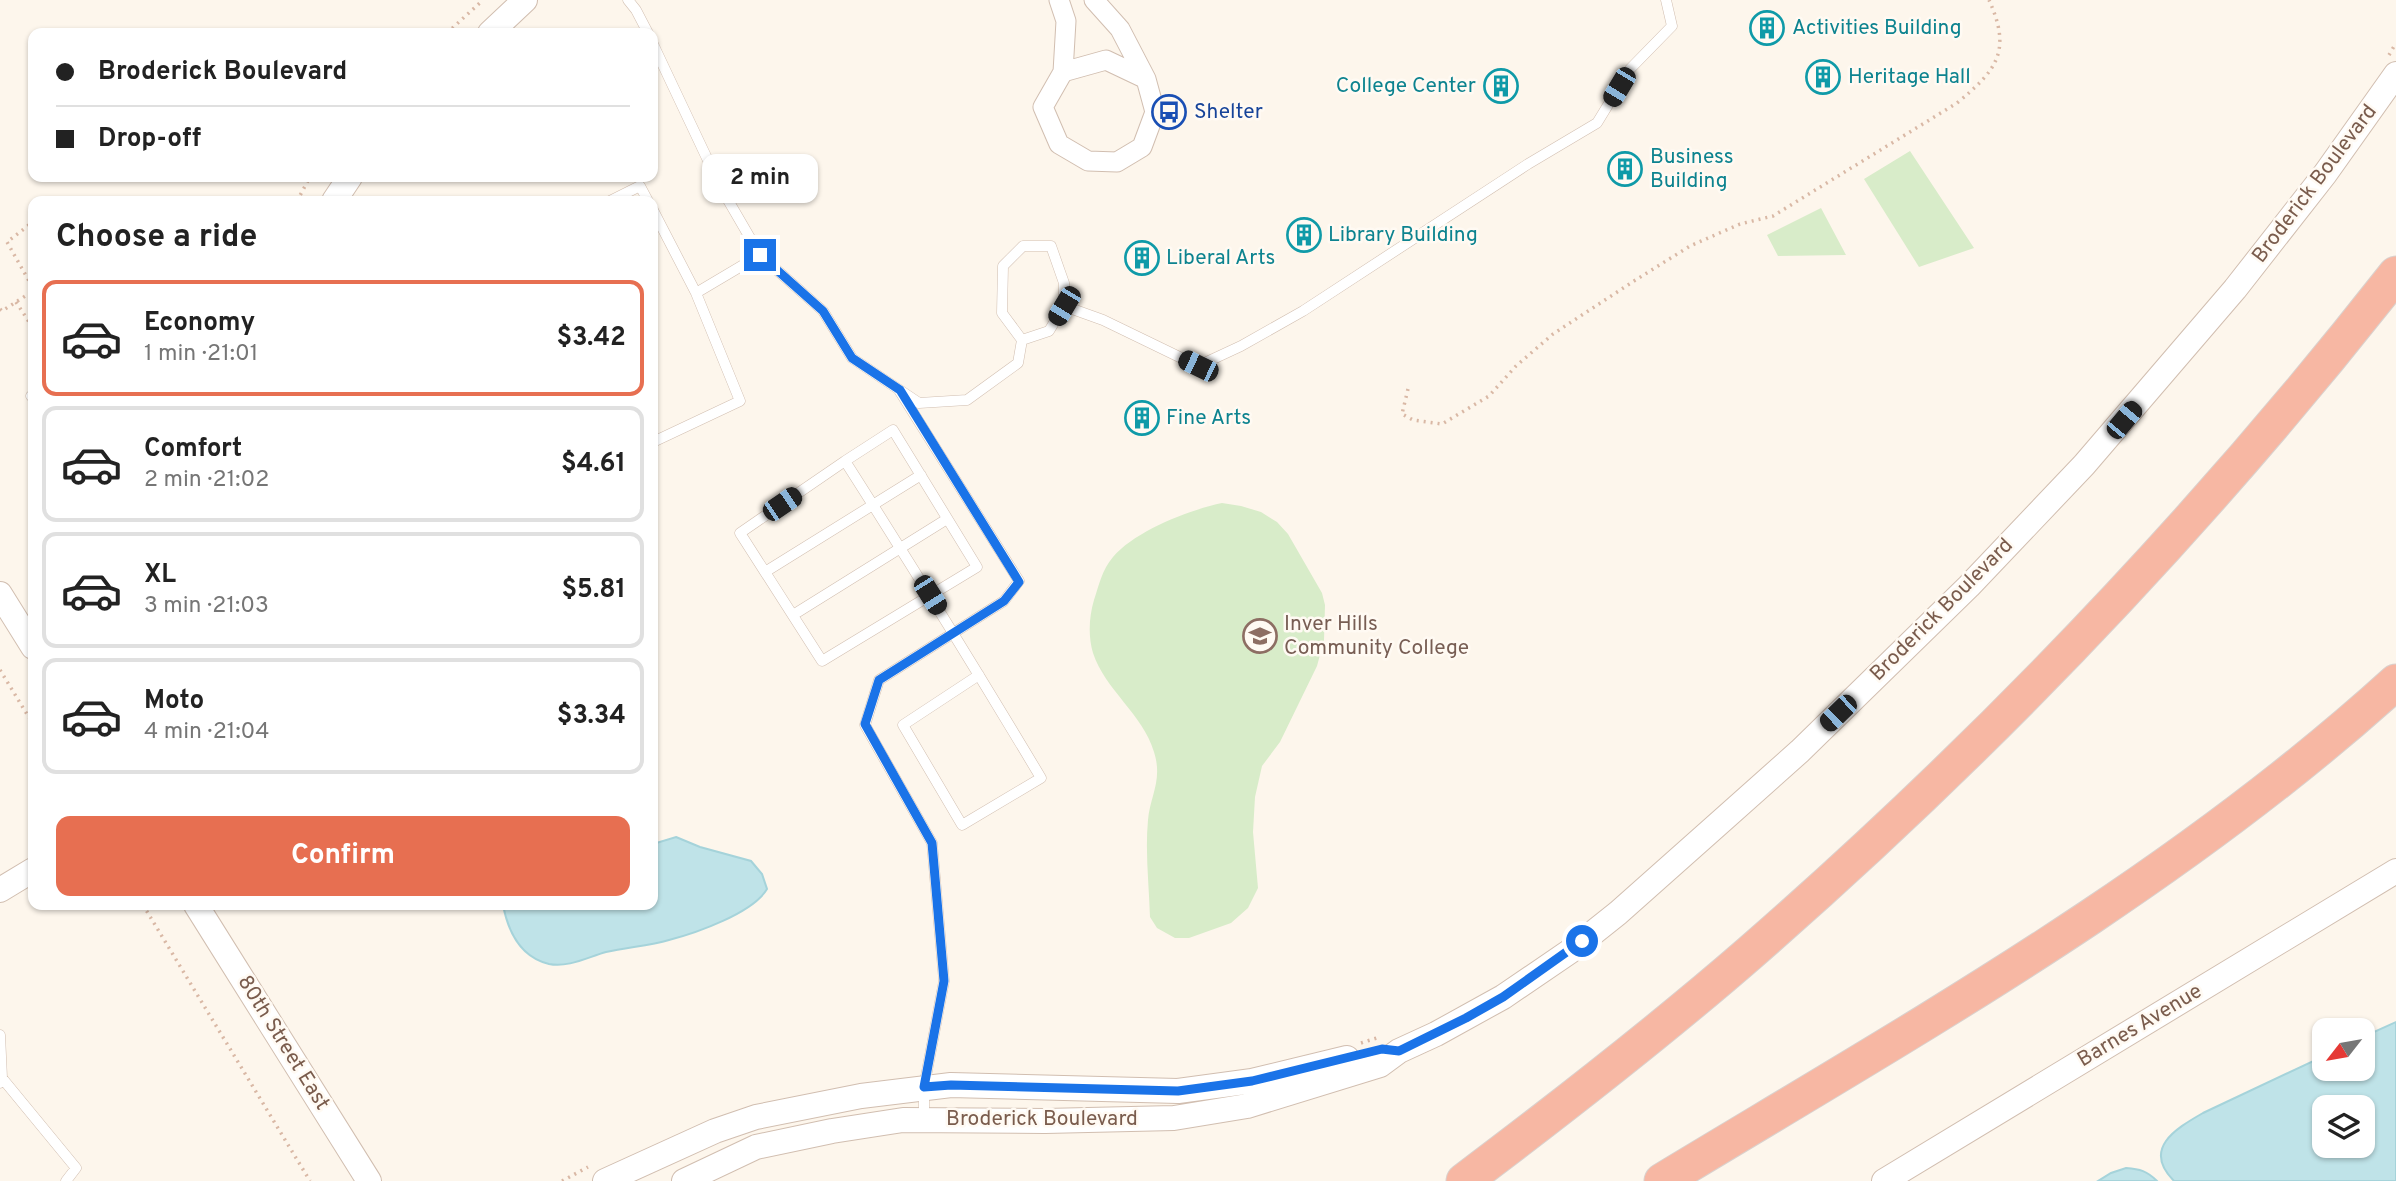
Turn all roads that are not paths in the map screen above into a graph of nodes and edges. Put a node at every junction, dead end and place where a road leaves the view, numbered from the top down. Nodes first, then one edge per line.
1 (525, 0) edge
2 (628, 0) edge
3 (1059, 0) edge
4 (1094, 0) edge
5 (1667, 0) edge
6 (495, 28) edge
7 (645, 28) edge
8 (658, 55) edge
9 (2389, 69) edge
10 (1063, 72) junction
11 (1146, 79) junction
12 (620, 196) edge
13 (645, 196) edge
14 (658, 220) edge
15 (760, 255) junction
16 (2396, 274) edge
17 (696, 293) junction
18 (1064, 306) junction
19 (1022, 340) junction
20 (900, 390) junction
21 (658, 440) edge
22 (845, 461) junction
23 (921, 475) junction
24 (873, 505) junction
25 (947, 519) junction
26 (901, 549) junction
27 (765, 572) junction
28 (0, 594) edge
29 (930, 595) junction
30 (793, 615) junction
31 (954, 633) junction
32 (28, 639) edge
33 (979, 675) junction
34 (2396, 682) edge
35 (2396, 871) edge
36 (28, 873) edge
37 (0, 890) edge
38 (199, 910) edge
39 (0, 1035) edge
40 (1392, 1043) junction
41 (1, 1080) edge
42 (924, 1087) junction
43 (924, 1120) junction
44 (600, 1172) edge
45 (66, 1181) edge
46 (369, 1181) edge
47 (684, 1181) edge
48 (1464, 1181) edge
49 (1662, 1181) edge
50 (1884, 1181) edge

1 - 6 street
2 - 7 lane
3 - 10 street
4 - 11 street
5 - 18 lane
8 - 15 lane
9 - 40 street, Broderick Boulevard
10 - 11 street
10 - 11 street
12 - 13 lane
14 - 17 lane
15 - 17 lane
15 - 20 lane
16 - 48 highway
17 - 21 lane
18 - 19 lane
18 - 19 lane
19 - 20 lane
20 - 31 lane
22 - 23 lane
22 - 24 lane
22 - 27 lane
23 - 24 lane
23 - 25 lane
24 - 26 lane
24 - 27 lane
25 - 26 lane
25 - 29 lane
26 - 29 lane
26 - 30 lane
27 - 30 lane
28 - 32 street
29 - 30 lane
29 - 31 lane
31 - 33 lane
31 - 42 lane
33 - 33 lane
34 - 49 highway
35 - 50 street, Barnes Avenue
36 - 37 street
38 - 46 street, 80th Street East
39 - 41 lane
40 - 42 street, Broderick Boulevard
40 - 43 street, Broderick Boulevard
41 - 45 lane
42 - 43 lane
42 - 44 street, Broderick Boulevard
43 - 47 street, Broderick Boulevard

